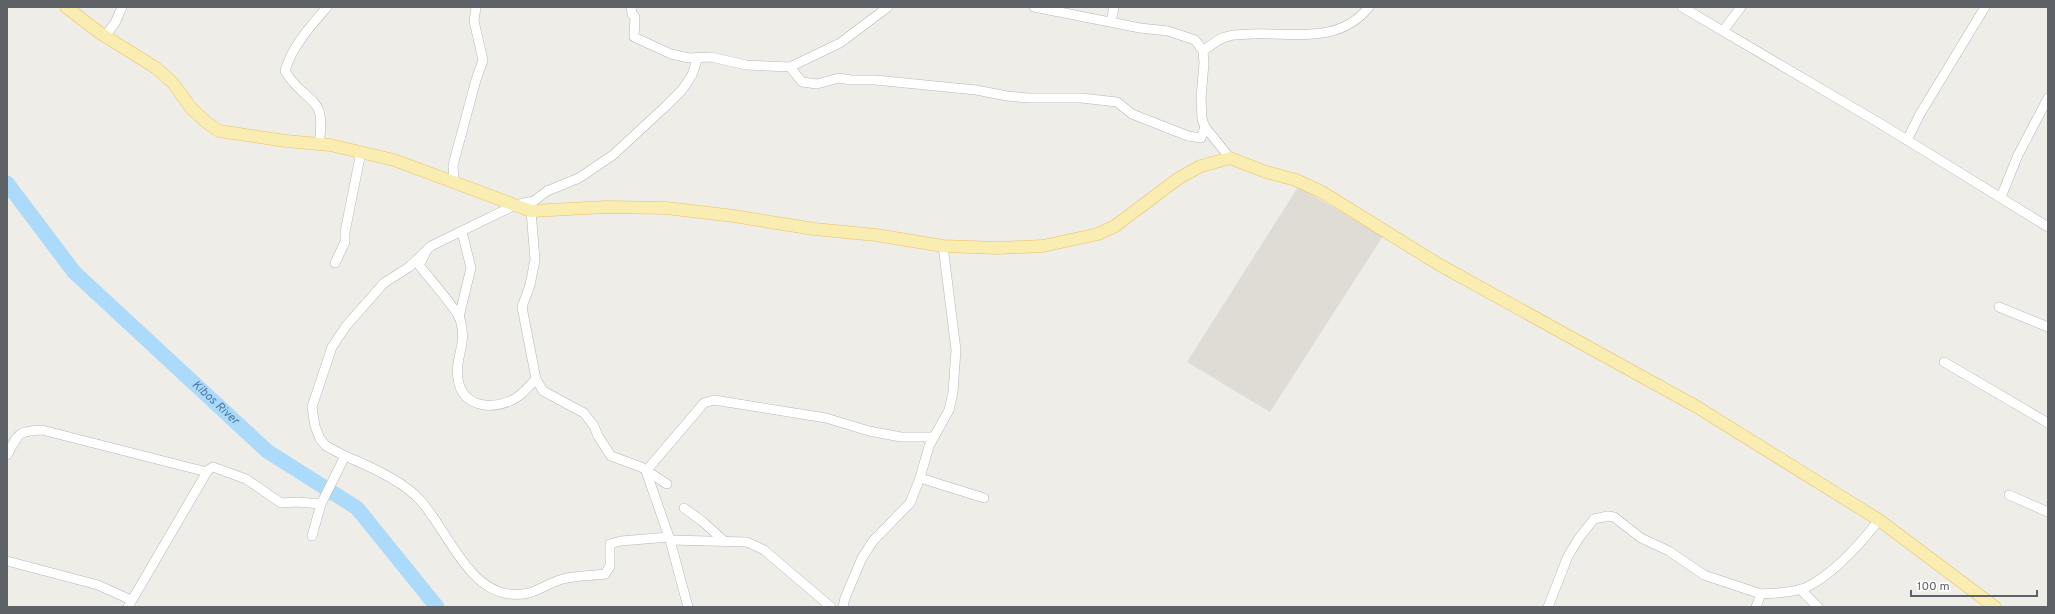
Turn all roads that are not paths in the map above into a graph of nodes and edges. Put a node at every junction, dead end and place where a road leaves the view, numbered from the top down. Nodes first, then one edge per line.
1 (66, 7) edge
2 (122, 7) edge
3 (326, 7) edge
4 (476, 7) edge
5 (631, 7) edge
6 (888, 7) edge
7 (1034, 7) edge
8 (1114, 7) edge
9 (1369, 7) edge
10 (1682, 7) edge
11 (1741, 7) edge
12 (1985, 7) edge
13 (1110, 22) junction
14 (1723, 31) junction
15 (105, 36) junction
16 (1203, 51) junction
17 (698, 57) junction
18 (790, 67) junction
19 (2048, 98) edge
20 (1205, 127) junction
21 (1907, 140) junction
22 (319, 144) junction
23 (361, 152) junction
24 (1230, 158) junction
25 (454, 183) junction
26 (2001, 197) junction
27 (515, 205) junction
28 (531, 211) junction
29 (2048, 227) edge
30 (462, 232) junction
31 (943, 246) junction
32 (426, 250) junction
33 (335, 262) dead end
34 (1999, 307) dead end
35 (459, 317) junction
36 (2048, 327) edge
37 (1944, 362) dead end
38 (536, 379) junction
39 (2048, 423) edge
40 (933, 437) junction
41 (7, 455) edge
42 (345, 456) junction
43 (646, 471) junction
44 (207, 472) junction
45 (920, 478) junction
46 (667, 484) dead end
47 (2009, 494) dead end
48 (984, 498) dead end
49 (323, 501) junction
50 (684, 508) dead end
51 (2048, 512) edge
52 (1879, 520) junction
53 (312, 536) dead end
54 (669, 538) junction
55 (722, 540) junction
56 (7, 561) edge
57 (1800, 589) junction
58 (1761, 594) junction
59 (129, 604) edge
60 (1990, 605) edge
61 (688, 607) edge
62 (831, 607) edge
63 (844, 607) edge
64 (1548, 607) edge
65 (1756, 607) edge
66 (1818, 607) edge

1 - 15 main road
2 - 15 street
3 - 22 street
4 - 25 street
5 - 17 street
6 - 18 street
7 - 13 street
8 - 13 street
9 - 16 street
10 - 14 street
11 - 14 street
12 - 21 street
13 - 16 street
14 - 21 street
15 - 22 main road
16 - 20 street
17 - 18 street
17 - 27 street
18 - 20 street
19 - 26 street
20 - 24 street
21 - 26 street
22 - 23 main road
23 - 25 main road
23 - 33 street
24 - 31 main road
24 - 52 main road
25 - 27 main road
26 - 29 street
27 - 28 main road
27 - 30 street
28 - 31 main road
28 - 38 street
30 - 32 street
30 - 35 street
31 - 40 street
32 - 35 street
32 - 42 street
34 - 36 street
35 - 38 street
37 - 39 street
38 - 43 street
40 - 43 street
40 - 45 street
41 - 44 street
42 - 49 street
42 - 54 street
43 - 46 street
43 - 54 street
44 - 49 street
44 - 59 street
45 - 48 street
45 - 63 street
47 - 51 street
49 - 53 street
50 - 55 street
52 - 57 street
52 - 60 main road
54 - 55 street
54 - 61 street
55 - 62 street
56 - 59 street
57 - 58 street
57 - 66 street
58 - 64 street
58 - 65 street

